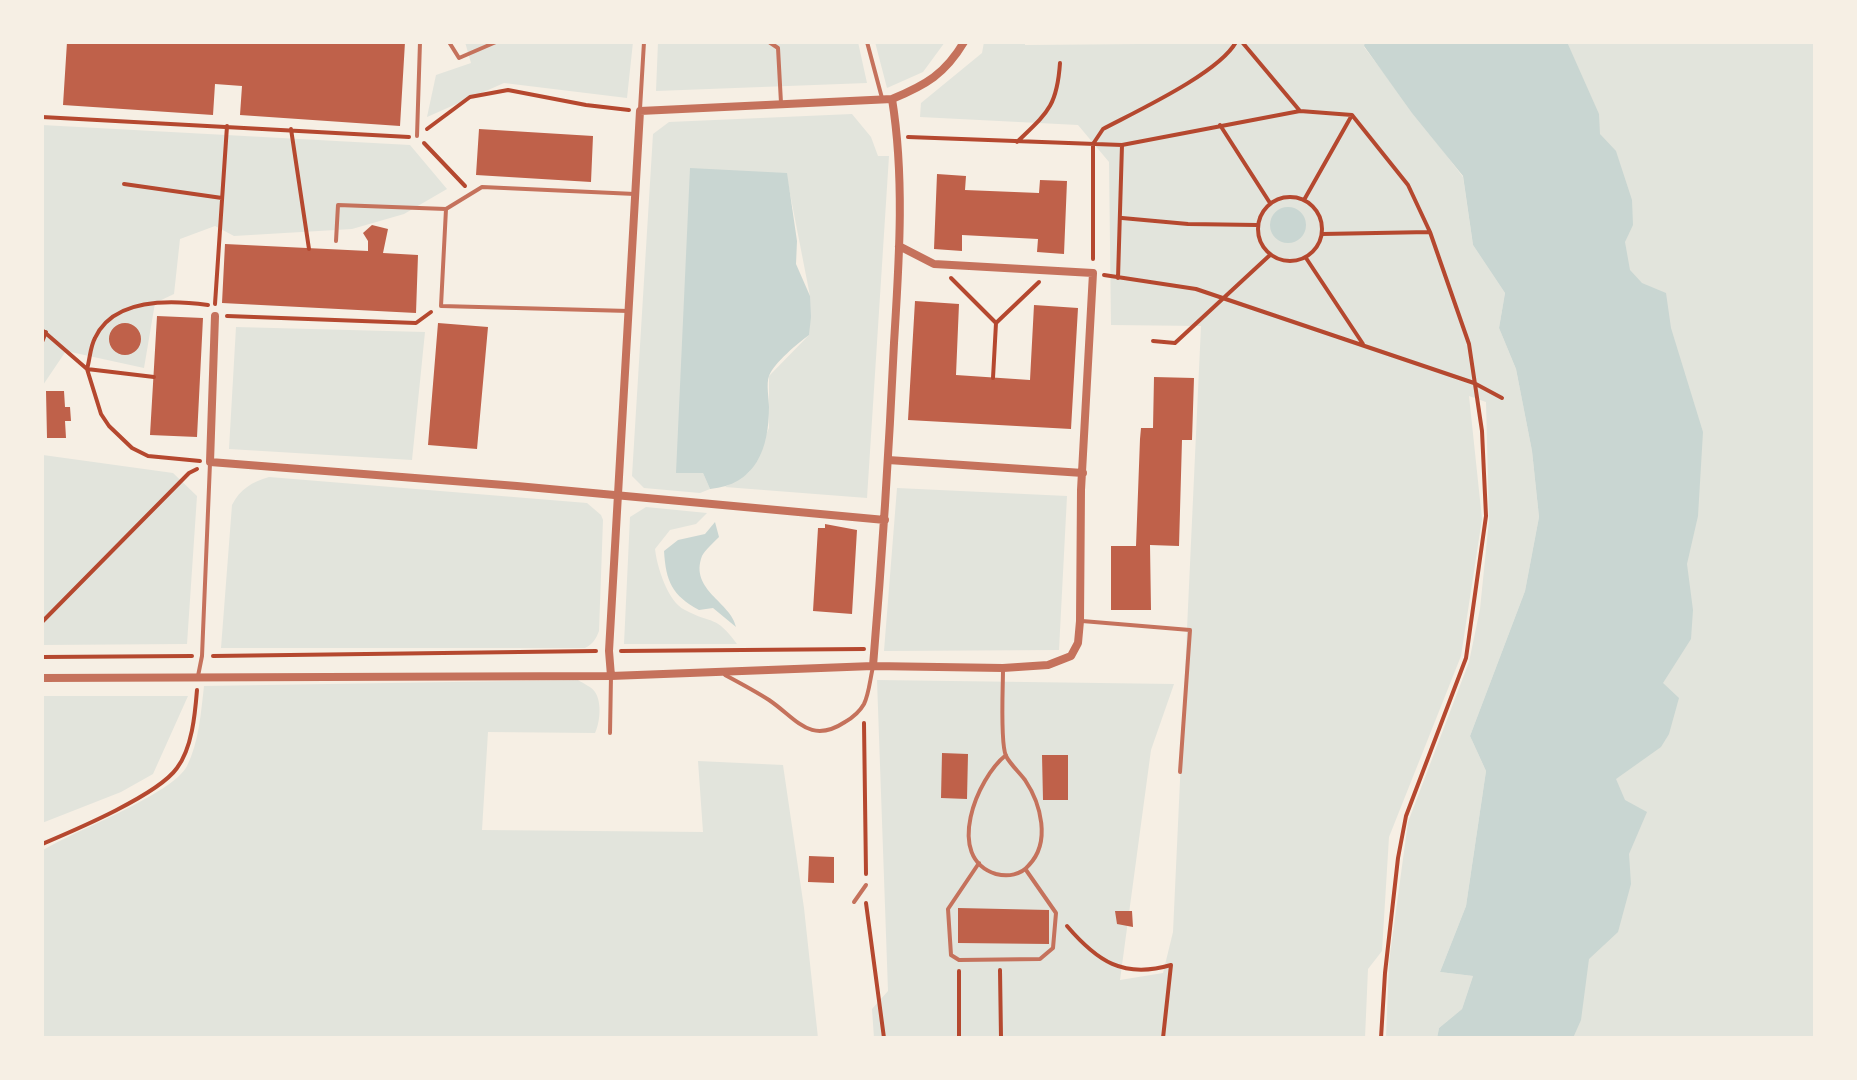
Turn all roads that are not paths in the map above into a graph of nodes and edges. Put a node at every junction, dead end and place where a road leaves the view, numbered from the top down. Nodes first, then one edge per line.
1 (420, 42) edge
2 (449, 42) edge
3 (496, 42) edge
4 (644, 42) edge
5 (769, 42) edge
6 (867, 42) edge
7 (964, 42) edge
8 (882, 98) junction
9 (892, 99) junction
10 (781, 103) junction
11 (640, 111) junction
12 (417, 136) road end
13 (635, 194) junction
14 (446, 209) junction
15 (336, 241) dead end
16 (899, 246) junction
17 (629, 311) junction
18 (215, 316) road end
19 (888, 460) junction
20 (210, 462) junction
21 (1083, 473) junction
22 (618, 496) junction
23 (885, 520) junction
24 (1080, 621) junction
25 (873, 666) junction
26 (1003, 668) junction
27 (720, 671) junction
28 (198, 676) junction
29 (611, 676) junction
30 (42, 678) edge
31 (610, 733) dead end
32 (1006, 755) junction
33 (1180, 772) dead end
34 (979, 863) junction
35 (1025, 870) junction
36 (866, 885) road end
37 (854, 902) dead end

1 - 12 lane
2 - 3 lane
4 - 11 lane
5 - 10 lane
6 - 8 lane
7 - 9 street
8 - 9 street
8 - 10 street
9 - 16 street
10 - 11 street
11 - 13 street
13 - 14 lane
13 - 17 street
14 - 15 lane
14 - 17 lane
16 - 19 street
16 - 21 street
17 - 22 street
18 - 20 street
19 - 21 street
19 - 23 street
20 - 22 street
20 - 28 lane
21 - 24 street
22 - 23 street
22 - 29 street
23 - 25 street
24 - 26 street
24 - 33 lane
25 - 26 street
25 - 27 street
25 - 27 lane
26 - 32 lane
27 - 29 street
28 - 29 street
28 - 30 street
29 - 31 lane
32 - 34 lane
32 - 35 lane
34 - 35 lane
34 - 35 lane
36 - 37 lane

